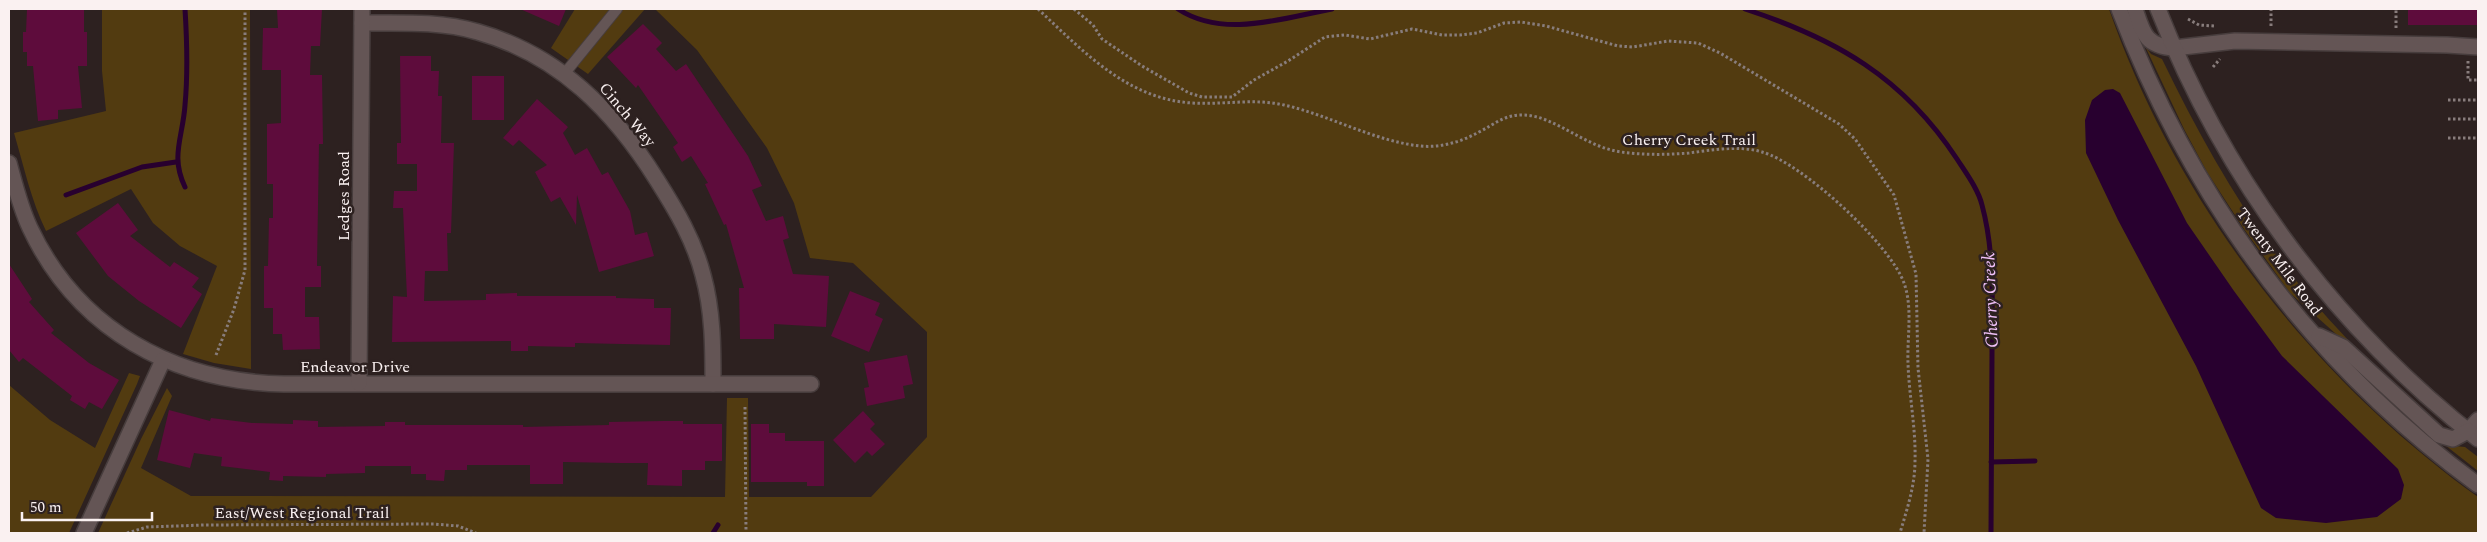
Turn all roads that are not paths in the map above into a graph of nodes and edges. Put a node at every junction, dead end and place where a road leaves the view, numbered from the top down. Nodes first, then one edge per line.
1 (617, 9) edge
2 (2120, 9) edge
3 (2134, 9) edge
4 (2158, 9) edge
5 (362, 16) edge
6 (2478, 47) edge
7 (2174, 48) junction
8 (565, 74) junction
9 (9, 163) edge
10 (2313, 333) junction
11 (163, 360) junction
12 (359, 384) junction
13 (713, 384) junction
14 (811, 384) dead end
15 (2475, 430) edge
16 (2478, 485) edge
17 (84, 533) edge

1 - 8 lane
2 - 10 street, Twenty Mile Road
3 - 7 street
4 - 7 street, Twenty Mile Road
5 - 8 street, Cinch Way
5 - 12 street, Ledges Road
6 - 7 street
7 - 15 street, Twenty Mile Road
8 - 13 street, Cinch Way
9 - 11 street, Endeavor Drive
10 - 15 street
10 - 16 street, Twenty Mile Road
11 - 12 street, Endeavor Drive
11 - 17 street
12 - 13 street, Endeavor Drive
13 - 14 street, Endeavor Drive

